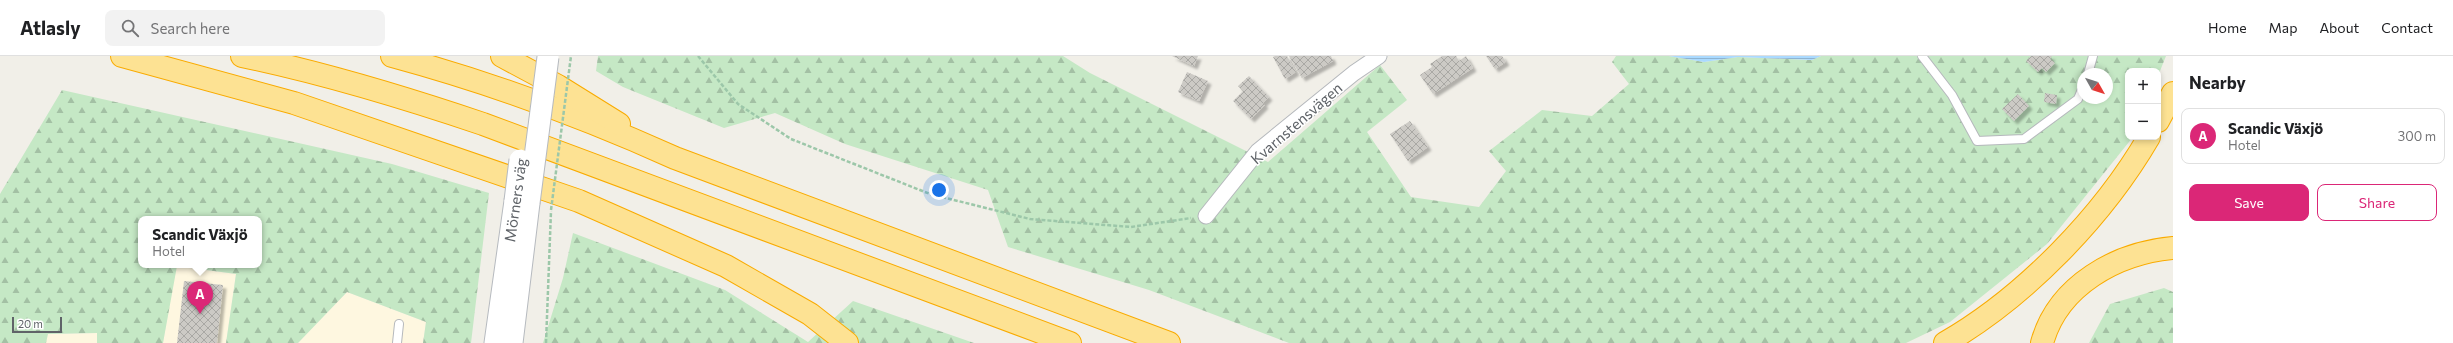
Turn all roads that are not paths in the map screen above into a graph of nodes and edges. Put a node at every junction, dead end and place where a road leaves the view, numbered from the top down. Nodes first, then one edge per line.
1 (122, 56) edge
2 (242, 56) edge
3 (392, 56) edge
4 (502, 56) edge
5 (544, 56) edge
6 (1379, 56) edge
7 (1922, 56) edge
8 (2092, 56) edge
9 (2089, 68) edge
10 (2173, 93) edge
11 (2077, 100) edge
12 (2161, 115) edge
13 (2147, 140) edge
14 (675, 158) junction
15 (522, 202) junction
16 (1206, 216) road end
17 (2173, 248) edge
18 (399, 324) dead end
19 (397, 343) edge
20 (495, 343) edge
21 (512, 343) edge
22 (847, 343) edge
23 (1070, 343) edge
24 (1170, 343) edge
25 (1945, 343) edge
26 (2042, 343) edge

1 - 22 highway
2 - 23 highway
3 - 14 highway
4 - 14 highway
5 - 15 main road, Mörners väg, bridge
6 - 16 street, Kvarnstensvägen
7 - 11 lane
8 - 9 lane
10 - 12 highway
13 - 25 highway
14 - 24 highway
15 - 20 main road, Mörners väg
15 - 21 main road, Mörners väg
17 - 26 highway
18 - 19 lane

